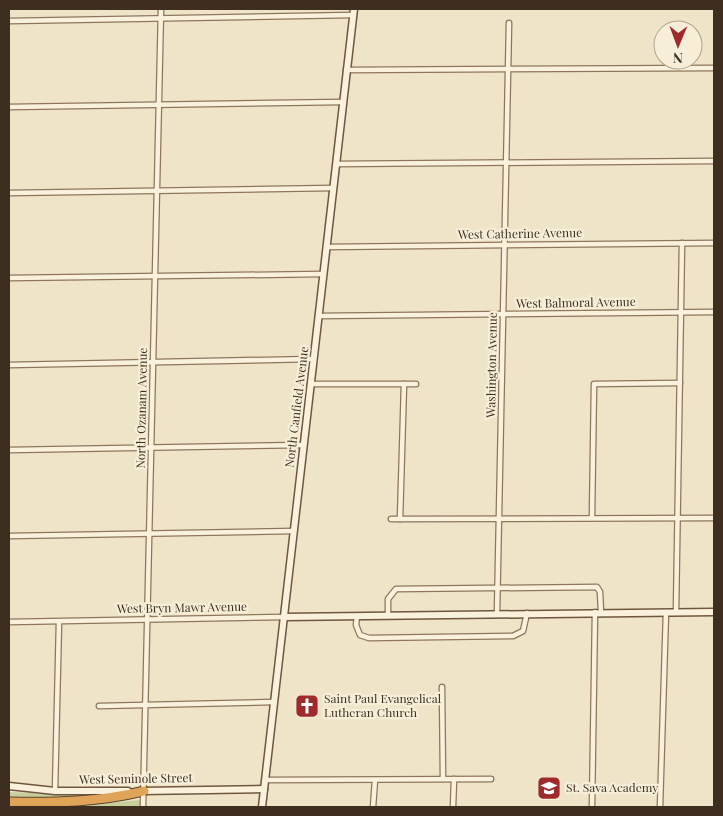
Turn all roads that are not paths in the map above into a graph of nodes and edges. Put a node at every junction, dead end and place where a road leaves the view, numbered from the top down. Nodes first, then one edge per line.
1 (161, 9) edge
2 (353, 12) edge
3 (161, 19) junction
4 (9, 22) edge
5 (509, 23) dead end
6 (714, 68) edge
7 (508, 69) junction
8 (346, 70) junction
9 (343, 102) junction
10 (159, 105) junction
11 (9, 107) edge
12 (714, 162) edge
13 (506, 163) junction
14 (336, 164) junction
15 (333, 188) junction
16 (157, 191) junction
17 (9, 193) edge
18 (682, 243) junction
19 (714, 243) edge
20 (504, 244) junction
21 (326, 247) junction
22 (323, 274) junction
23 (155, 276) junction
24 (9, 278) edge
25 (681, 312) junction
26 (714, 312) edge
27 (503, 314) junction
28 (318, 316) junction
29 (313, 360) junction
30 (153, 362) junction
31 (9, 365) edge
32 (680, 383) junction
33 (310, 384) junction
34 (404, 384) junction
35 (416, 384) dead end
36 (304, 445) junction
37 (151, 447) junction
38 (9, 450) edge
39 (592, 518) junction
40 (679, 518) junction
41 (714, 518) edge
42 (391, 519) dead end
43 (400, 519) junction
44 (499, 519) junction
45 (294, 531) junction
46 (149, 533) junction
47 (9, 536) edge
48 (498, 586) junction
49 (598, 612) junction
50 (666, 612) junction
51 (676, 612) junction
52 (714, 612) edge
53 (497, 613) junction
54 (527, 613) junction
55 (388, 615) junction
56 (357, 616) junction
57 (284, 617) junction
58 (148, 620) junction
59 (9, 622) edge
60 (59, 622) junction
61 (442, 687) dead end
62 (274, 702) junction
63 (146, 705) junction
64 (99, 706) dead end
65 (443, 779) junction
66 (454, 779) junction
67 (265, 780) junction
68 (375, 780) junction
69 (491, 780) dead end
70 (9, 786) edge
71 (264, 789) junction
72 (55, 791) junction
73 (144, 791) junction
74 (9, 802) edge
75 (143, 807) edge
76 (262, 807) edge
77 (373, 807) edge
78 (453, 807) edge
79 (592, 807) edge
80 (660, 807) edge

1 - 3 street, North Ozanam Avenue
2 - 3 street
2 - 8 street, North Canfield Avenue
3 - 4 street
3 - 10 street, North Ozanam Avenue
5 - 7 street, Washington Avenue
6 - 7 street
7 - 8 street
7 - 13 street, Washington Avenue
8 - 9 street, North Canfield Avenue
9 - 10 street
9 - 14 street, North Canfield Avenue
10 - 11 street
10 - 16 street, North Ozanam Avenue
12 - 13 street
13 - 14 street
13 - 20 street, Washington Avenue
14 - 15 street, North Canfield Avenue
15 - 16 street
15 - 21 street, North Canfield Avenue
16 - 17 street
16 - 23 street, North Ozanam Avenue
18 - 19 street, West Catherine Avenue
18 - 20 street, West Catherine Avenue
18 - 25 street
20 - 21 street, West Catherine Avenue
20 - 27 street, Washington Avenue
21 - 22 street, North Canfield Avenue
22 - 23 street
22 - 28 street, North Canfield Avenue
23 - 24 street
23 - 30 street, North Ozanam Avenue
25 - 26 street, West Balmoral Avenue
25 - 27 street, West Balmoral Avenue
25 - 32 street
27 - 28 street, West Balmoral Avenue
27 - 44 street, Washington Avenue
28 - 29 street, North Canfield Avenue
29 - 30 street
29 - 33 street, North Canfield Avenue
30 - 31 street
30 - 37 street, North Ozanam Avenue
32 - 39 street
32 - 40 street
33 - 34 street
33 - 36 street, North Canfield Avenue
34 - 35 street
34 - 43 street
36 - 37 street
36 - 45 street, North Canfield Avenue
37 - 38 street
37 - 46 street, North Ozanam Avenue
39 - 40 street
39 - 44 street
40 - 41 street
40 - 51 street
42 - 43 street
43 - 44 street
44 - 48 street, Washington Avenue
45 - 46 street
45 - 57 street, North Canfield Avenue
46 - 47 street
46 - 58 street, North Ozanam Avenue
48 - 49 street
48 - 53 street, Washington Avenue
48 - 55 street
49 - 50 street, West Bryn Mawr Avenue
49 - 54 street, West Bryn Mawr Avenue
49 - 79 street
50 - 51 street, West Bryn Mawr Avenue
50 - 80 street
51 - 52 street, West Bryn Mawr Avenue
53 - 54 street, West Bryn Mawr Avenue
53 - 55 street, West Bryn Mawr Avenue
54 - 56 street
55 - 56 street, West Bryn Mawr Avenue
56 - 57 street, West Bryn Mawr Avenue
57 - 58 street, West Bryn Mawr Avenue
57 - 62 street, North Canfield Avenue
58 - 60 street, West Bryn Mawr Avenue
58 - 63 street, North Ozanam Avenue
59 - 60 street, West Bryn Mawr Avenue
60 - 72 street
61 - 65 street
62 - 63 street
62 - 67 street, North Canfield Avenue
63 - 64 street
63 - 73 street, North Ozanam Avenue
65 - 66 street
65 - 68 street
66 - 69 street
66 - 78 street
67 - 68 street
67 - 71 street, North Canfield Avenue
68 - 77 street
70 - 72 street, West Seminole Street
71 - 73 street, West Seminole Street
71 - 76 street, North Canfield Avenue
72 - 73 street, West Seminole Street
73 - 74 highway
73 - 75 street, North Ozanam Avenue

